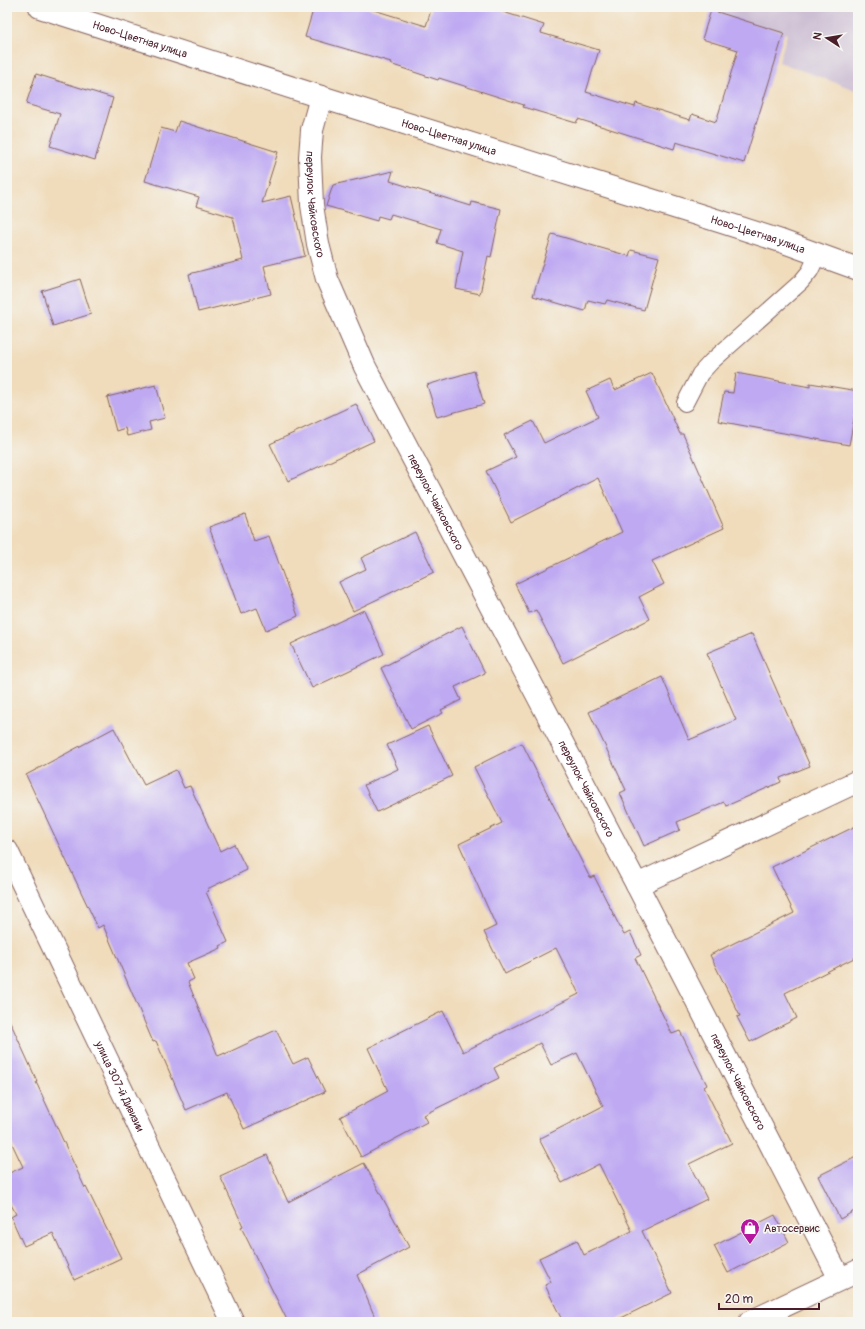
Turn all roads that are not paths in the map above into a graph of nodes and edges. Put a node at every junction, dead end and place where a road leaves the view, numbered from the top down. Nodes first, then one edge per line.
1 (40, 7) edge
2 (321, 97) junction
3 (818, 254) junction
4 (858, 269) edge
5 (685, 403) dead end
6 (858, 781) edge
7 (7, 851) edge
8 (637, 885) junction
9 (849, 1275) edge
10 (233, 1322) edge
11 (750, 1322) edge

1 - 2 street, Ново-Цветная улица
2 - 3 street, Ново-Цветная улица
2 - 8 street, переулок Чайковского
3 - 4 street, Ново-Цветная улица
3 - 5 lane
6 - 8 street
7 - 10 street, улица 307-й Дивизии
8 - 9 street, переулок Чайковского
9 - 11 street

